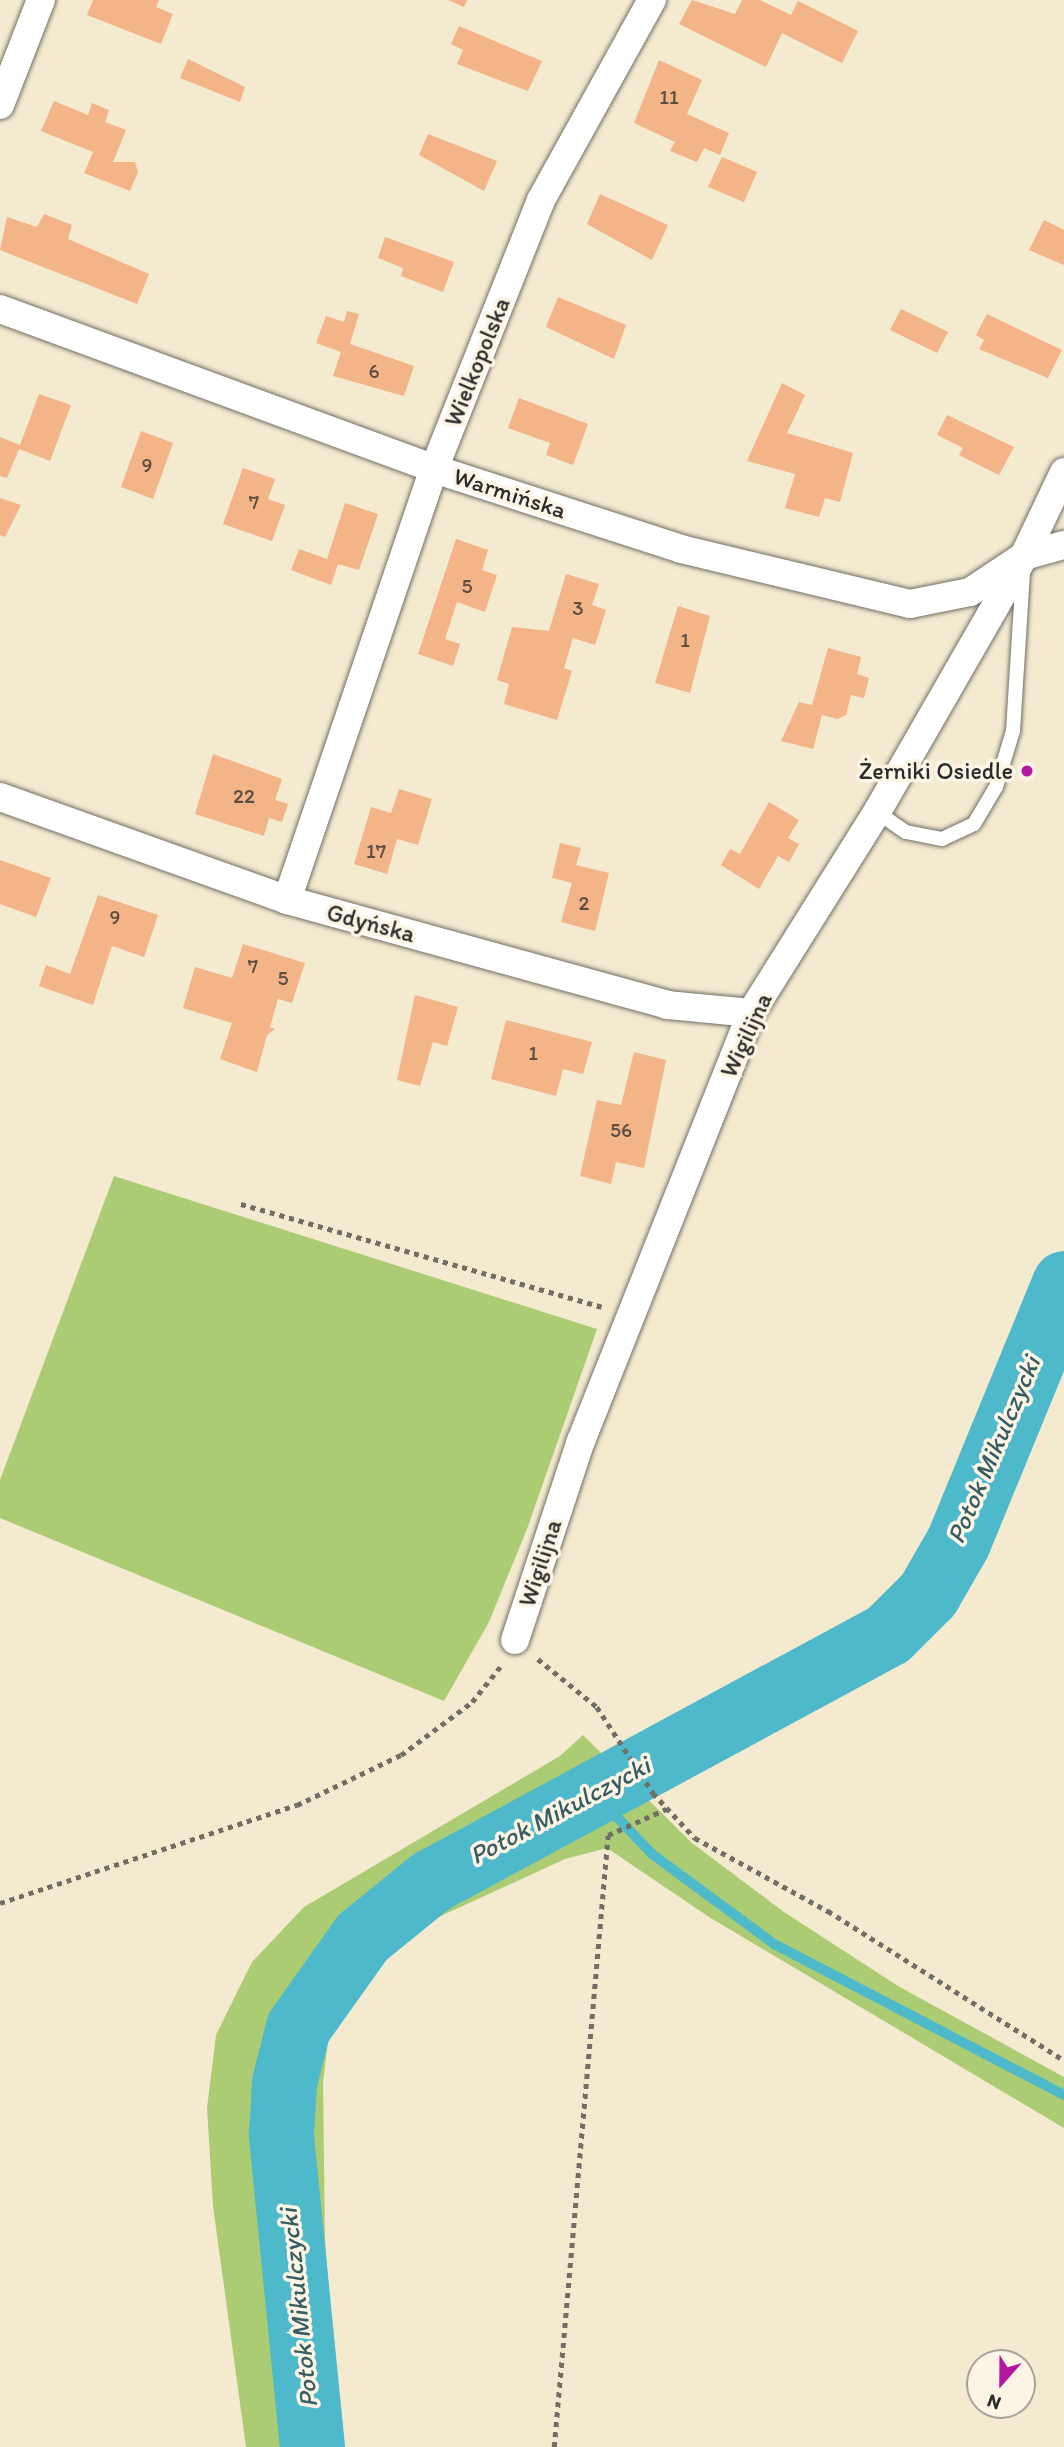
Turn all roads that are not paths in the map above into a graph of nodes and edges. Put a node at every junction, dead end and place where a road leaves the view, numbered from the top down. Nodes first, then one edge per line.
1 (41, 0) edge
2 (652, 0) edge
3 (0, 105) edge
4 (0, 309) edge
5 (434, 469) junction
6 (1064, 472) edge
7 (1064, 545) edge
8 (1024, 556) junction
9 (0, 797) edge
10 (877, 812) junction
11 (287, 900) junction
12 (751, 1013) junction
13 (515, 1640) road end

1 - 3 street
2 - 5 street, Wielkopolska
4 - 5 street, Warmińska
5 - 8 street, Warmińska
5 - 11 street, Wielkopolska
6 - 8 street, Wigilijna
7 - 8 street
8 - 10 street, Wigilijna
8 - 10 lane
9 - 11 street, Gdyńska
10 - 12 street, Wigilijna
11 - 12 street, Gdyńska
12 - 13 street, Wigilijna

